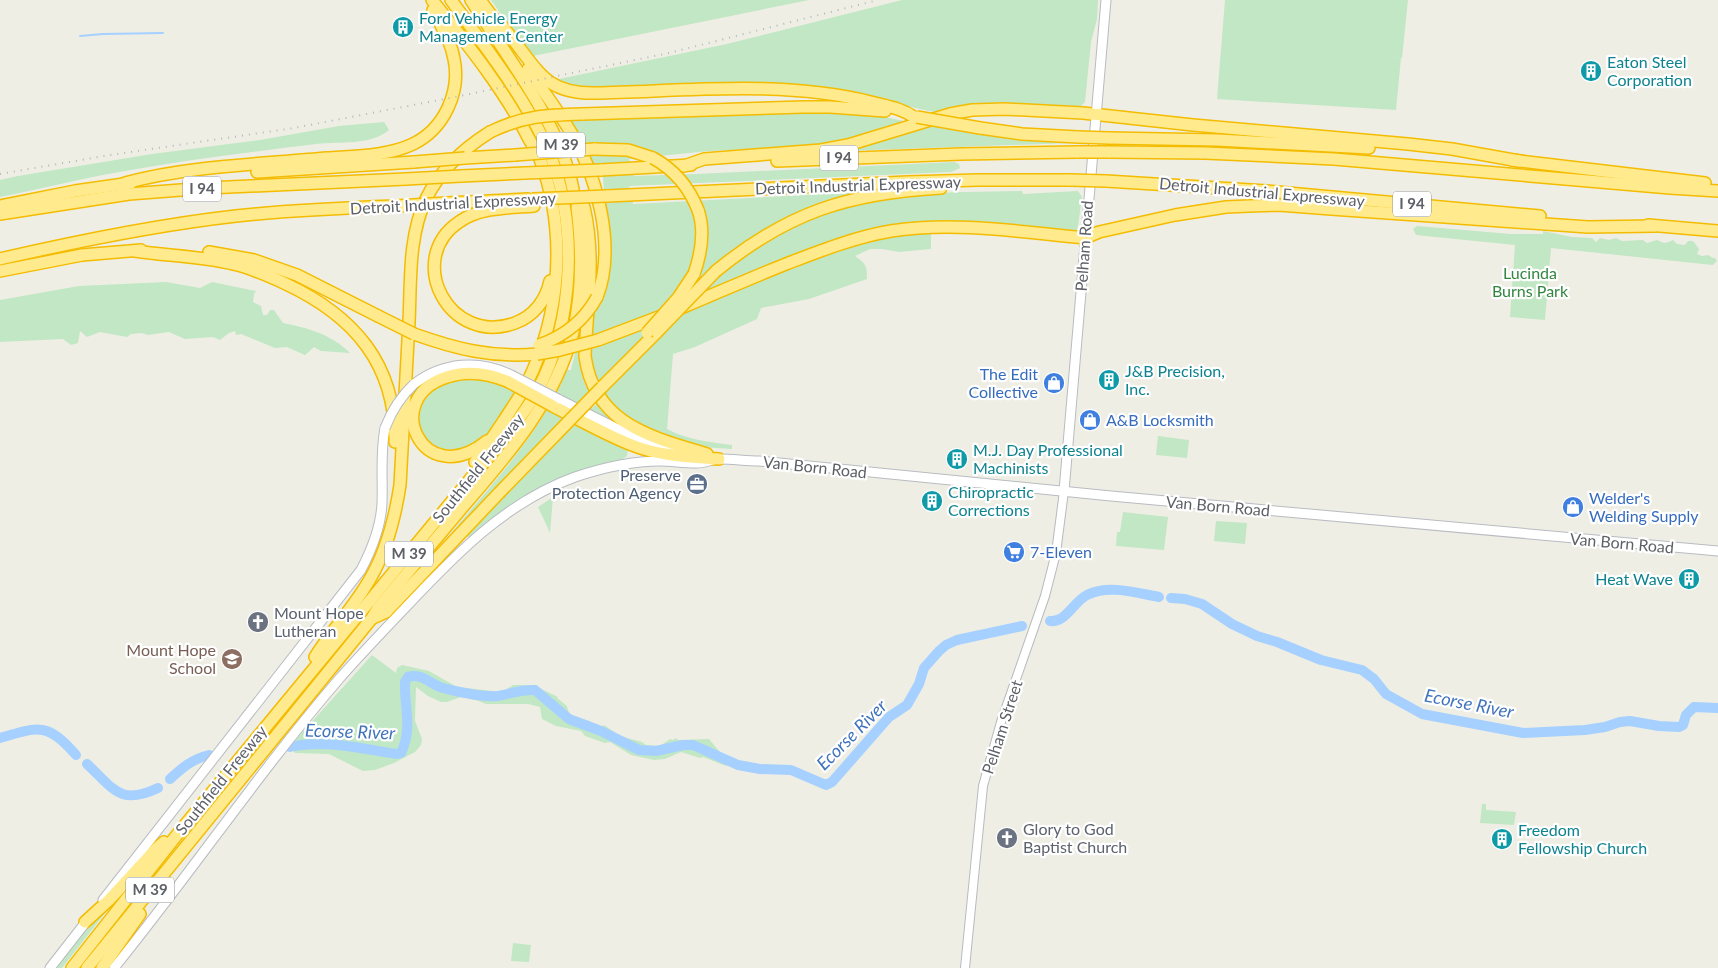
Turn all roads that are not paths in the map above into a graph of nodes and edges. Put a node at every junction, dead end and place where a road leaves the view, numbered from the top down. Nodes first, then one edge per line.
1 (427, 0) edge
2 (432, 0) edge
3 (451, 0) edge
4 (470, 0) edge
5 (480, 0) edge
6 (1106, 0) edge
7 (497, 21) junction
8 (1095, 115) junction
9 (915, 117) junction
10 (534, 148) junction
11 (1519, 161) junction
12 (684, 166) junction
13 (1065, 180) junction
14 (125, 183) junction
15 (1718, 185) edge
16 (1718, 191) edge
17 (580, 198) junction
18 (533, 203) junction
19 (0, 206) edge
20 (0, 214) edge
21 (1655, 226) junction
22 (1718, 231) edge
23 (1085, 238) junction
24 (135, 251) junction
25 (0, 259) edge
26 (0, 271) edge
27 (538, 349) junction
28 (612, 377) junction
29 (509, 378) junction
30 (494, 435) junction
31 (633, 441) junction
32 (707, 454) junction
33 (719, 459) junction
34 (623, 464) junction
35 (1064, 491) junction
36 (456, 497) junction
37 (390, 535) junction
38 (1718, 551) edge
39 (372, 618) junction
40 (291, 694) junction
41 (212, 813) junction
42 (180, 831) junction
43 (85, 922) junction
44 (50, 968) edge
45 (72, 968) edge
46 (87, 968) edge
47 (102, 968) edge
48 (114, 968) edge
49 (965, 968) edge

1 - 14 highway
2 - 10 highway
3 - 36 highway, Southfield Freeway / M 39
4 - 17 highway, M 39
5 - 7 highway
6 - 8 main road, Pelham Road
7 - 9 highway
7 - 27 highway, bridge
8 - 11 highway
8 - 12 highway
8 - 23 main road, Pelham Road
9 - 11 highway, bridge
9 - 37 highway, bridge
10 - 18 highway
10 - 30 highway
11 - 15 highway
12 - 16 highway, Detroit Industrial Expressway / I 94, bridge
12 - 20 highway, Detroit Industrial Expressway / I 94, bridge
13 - 17 highway, Detroit Industrial Expressway / I 94, bridge
13 - 21 highway, Detroit Industrial Expressway / I 94, bridge
13 - 28 highway, bridge
14 - 19 highway
14 - 28 highway, bridge
17 - 18 highway, Detroit Industrial Expressway / I 94, bridge
17 - 32 highway
17 - 39 highway, Southfield Freeway / M 39
18 - 25 highway, Detroit Industrial Expressway / I 94, bridge
21 - 22 highway, Detroit Industrial Expressway / I 94
21 - 23 highway
23 - 27 highway, bridge
23 - 35 main road, Pelham Road
24 - 26 highway
24 - 27 highway, bridge
24 - 37 highway
28 - 39 highway, bridge
29 - 30 highway
29 - 31 highway, bridge
29 - 43 main road, bridge
30 - 36 highway
31 - 32 main road, Van Born Road
31 - 33 highway
31 - 34 main road
32 - 33 main road, Van Born Road
33 - 34 main road, Van Born Road
33 - 35 main road, Van Born Road
34 - 48 main road, Van Born Road
35 - 38 main road, Van Born Road
35 - 49 street, Pelham Street
36 - 40 highway, Southfield Freeway / M 39
37 - 40 highway
39 - 41 highway, Southfield Freeway / M 39
40 - 42 highway, Southfield Freeway / M 39
41 - 46 highway, Southfield Freeway / M 39
41 - 47 highway
42 - 43 highway
42 - 45 highway, Southfield Freeway / M 39
43 - 44 main road

